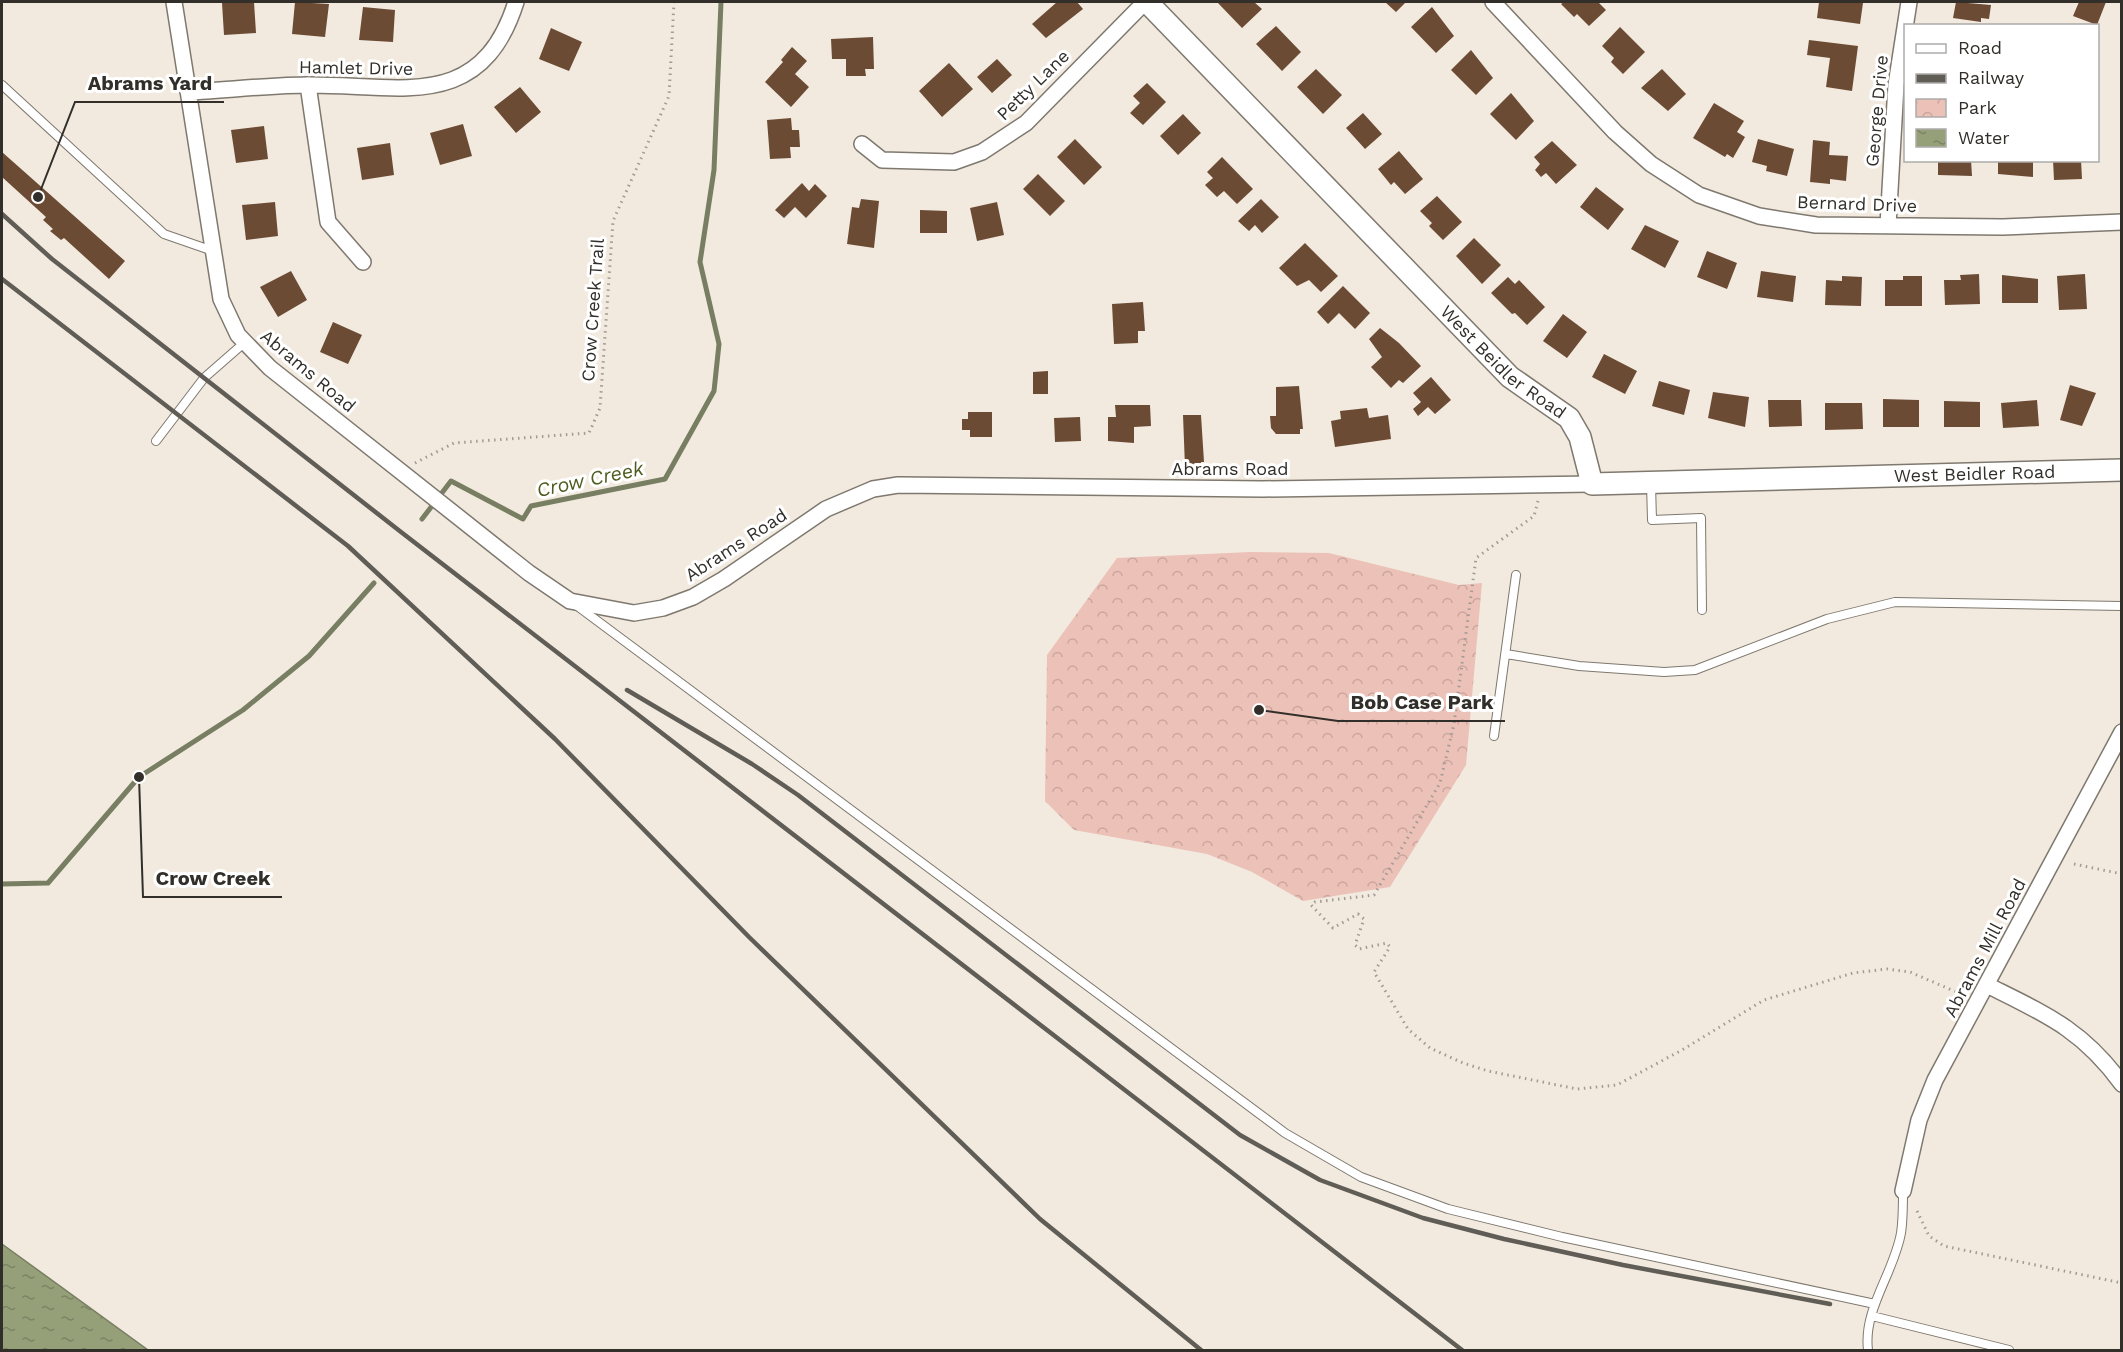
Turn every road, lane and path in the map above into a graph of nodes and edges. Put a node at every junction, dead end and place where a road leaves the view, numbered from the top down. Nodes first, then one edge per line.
1 (174, 2) edge
2 (516, 2) edge
3 (674, 2) edge
4 (1146, 2) edge
5 (1493, 2) edge
6 (1909, 2) edge
7 (1906, 24) edge
8 (1904, 34) edge
9 (2, 85) edge
10 (308, 85) junction
11 (188, 92) junction
12 (862, 144) dead end
13 (2121, 222) edge
14 (1888, 225) junction
15 (215, 251) junction
16 (363, 262) dead end
17 (244, 343) junction
18 (156, 441) dead end
19 (2121, 470) edge
20 (399, 471) junction
21 (1651, 482) junction
22 (1592, 484) junction
23 (1538, 486) junction
24 (1516, 575) dead end
25 (570, 601) junction
26 (2121, 606) edge
27 (1702, 610) dead end
28 (1506, 654) junction
29 (2121, 732) edge
30 (1494, 736) dead end
31 (2074, 864) dead end
32 (2121, 874) edge
33 (1987, 985) junction
34 (1963, 995) dead end
35 (2121, 1084) edge
36 (1903, 1191) joint
37 (1916, 1206) dead end
38 (2121, 1283) edge
39 (1875, 1304) junction
40 (1872, 1317) junction
41 (1868, 1350) edge
42 (2009, 1350) edge

1 - 11 street, Abrams Road
2 - 10 street, Hamlet Drive
3 - 20 path, Crow Creek Trail
4 - 12 street, Petty Lane
4 - 22 street, West Beidler Road
5 - 14 street, Bernard Drive
6 - 7 street, George Drive
8 - 14 street, George Drive
9 - 15 lane
10 - 11 street, Hamlet Drive
10 - 16 street
11 - 15 street, Abrams Road
13 - 14 street, Bernard Drive
15 - 17 street, Abrams Road
17 - 18 lane
17 - 20 street, Abrams Road
19 - 21 street, West Beidler Road
20 - 25 street, Abrams Road
21 - 22 street, West Beidler Road
21 - 27 lane
22 - 23 street, Abrams Road
23 - 25 street, Abrams Road
23 - 34 path
24 - 28 lane
25 - 39 lane
26 - 28 lane
28 - 30 lane
29 - 33 street, Abrams Mill Road
31 - 32 path
33 - 35 street
33 - 36 street, Abrams Mill Road
36 - 39 lane
37 - 38 path
39 - 40 lane
40 - 41 lane
40 - 42 lane

